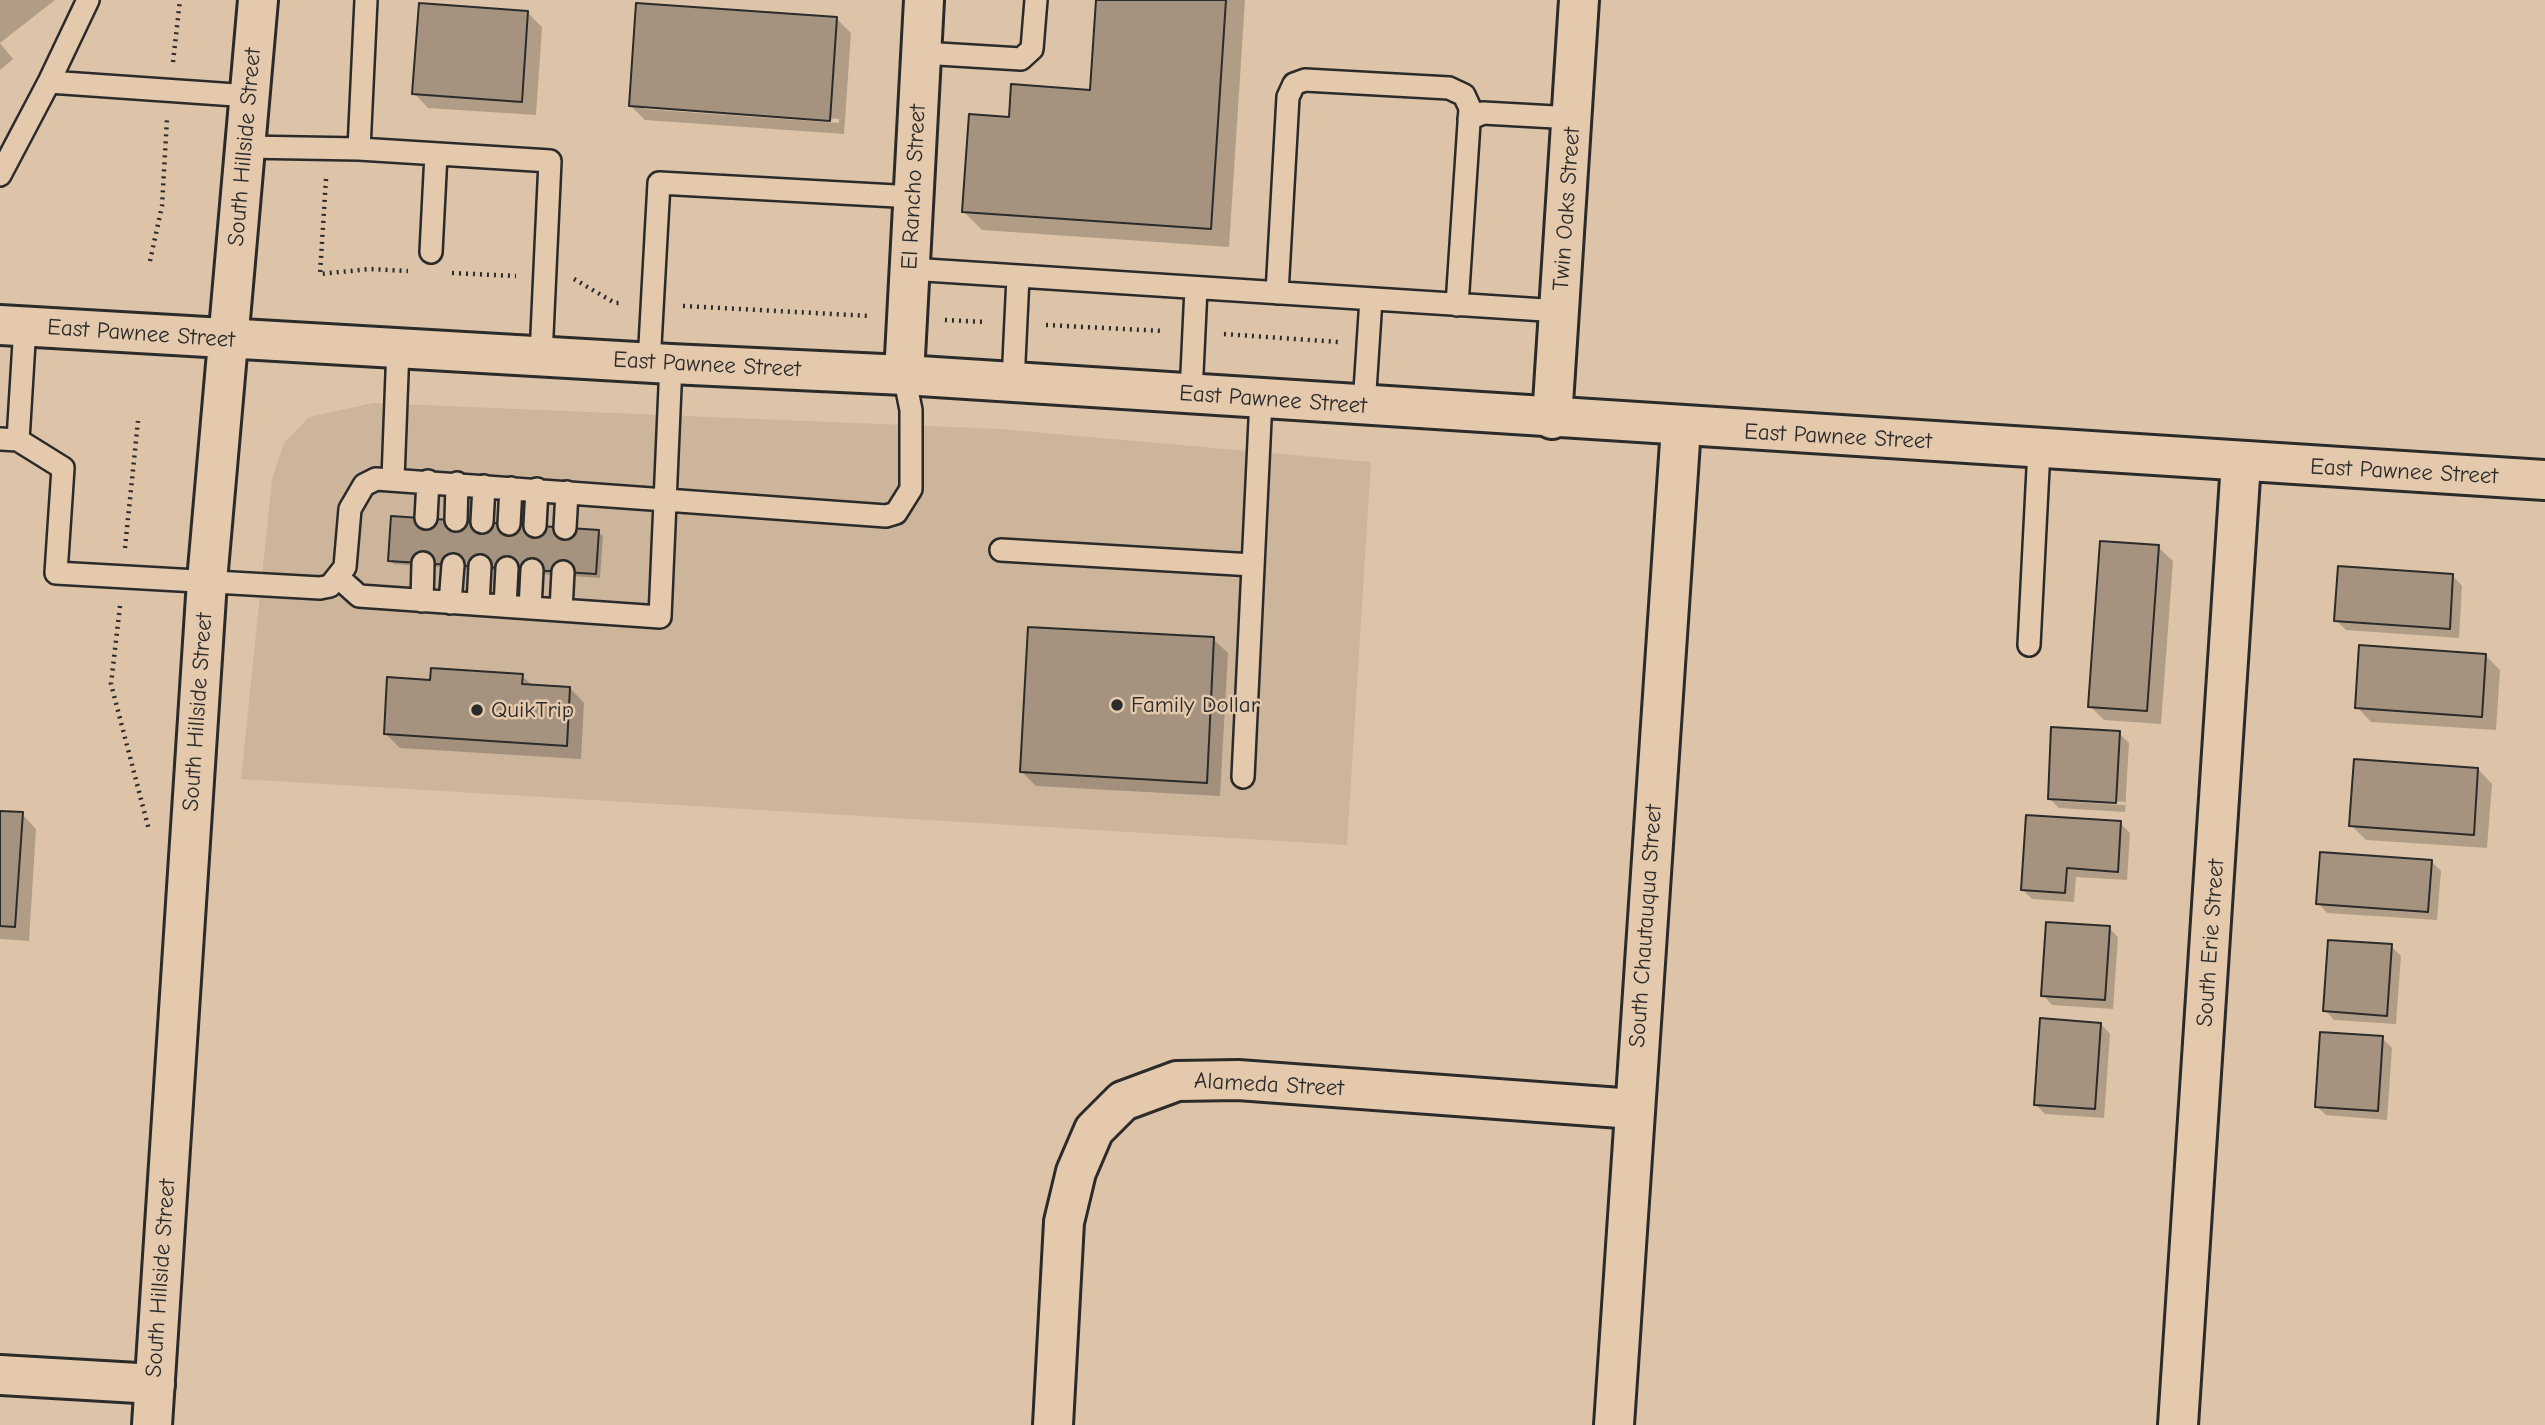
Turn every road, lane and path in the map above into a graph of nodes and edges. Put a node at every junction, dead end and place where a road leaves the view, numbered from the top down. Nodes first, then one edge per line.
1 (88, 0) edge
2 (180, 0) edge
3 (258, 0) edge
4 (366, 0) edge
5 (925, 0) edge
6 (1036, 0) edge
7 (1579, 0) edge
8 (922, 53) junction
9 (49, 82) junction
10 (170, 90) junction
11 (250, 96) junction
12 (1573, 118) junction
13 (1469, 119) junction
14 (245, 147) junction
15 (328, 148) junction
16 (359, 149) junction
17 (436, 154) junction
18 (0, 175) edge
19 (914, 197) junction
20 (431, 252) dead end
21 (150, 261) dead end
22 (910, 269) junction
23 (410, 271) dead end
24 (451, 273) dead end
25 (545, 277) junction
26 (1018, 277) junction
27 (1196, 288) junction
28 (1277, 293) junction
29 (1371, 299) junction
30 (652, 305) junction
31 (1457, 305) junction
32 (1560, 311) junction
33 (907, 318) junction
34 (1016, 324) junction
35 (12, 326) edge
36 (1194, 333) junction
37 (229, 340) junction
38 (1367, 345) junction
39 (398, 347) junction
40 (541, 356) junction
41 (660, 364) junction
42 (904, 375) junction
43 (1013, 382) junction
44 (1191, 394) junction
45 (1261, 399) junction
46 (1364, 406) junction
47 (1552, 419) junction
48 (138, 421) dead end
49 (1681, 427) junction
50 (9, 440) edge
51 (2039, 449) junction
52 (2241, 462) junction
53 (393, 479) junction
54 (2545, 480) edge
55 (428, 481) junction
56 (457, 483) junction
57 (484, 486) junction
58 (511, 488) junction
59 (537, 489) junction
60 (567, 492) junction
61 (667, 499) junction
62 (426, 518) dead end
63 (456, 520) dead end
64 (482, 522) dead end
65 (509, 524) dead end
66 (535, 526) dead end
67 (565, 528) dead end
68 (1001, 550) dead end
69 (423, 563) dead end
70 (453, 565) dead end
71 (1254, 565) junction
72 (480, 566) dead end
73 (507, 568) dead end
74 (532, 570) dead end
75 (563, 572) dead end
76 (123, 576) junction
77 (339, 578) junction
78 (206, 581) junction
79 (422, 601) junction
80 (450, 603) junction
81 (478, 604) junction
82 (505, 606) junction
83 (530, 608) junction
84 (561, 610) junction
85 (2029, 645) dead end
86 (1243, 777) dead end
87 (152, 841) dead end
88 (1634, 1109) junction
89 (0, 1375) edge
90 (155, 1384) junction
91 (152, 1425) edge
92 (1053, 1425) edge
93 (1614, 1425) edge
94 (2178, 1425) edge

1 - 9 lane
2 - 10 path
3 - 11 main road, South Hillside Street
4 - 16 lane
5 - 8 main road, El Rancho Street
6 - 8 lane
7 - 12 main road, Twin Oaks Street
8 - 19 main road, El Rancho Street
9 - 10 lane
9 - 18 lane
10 - 11 lane
10 - 21 path
11 - 14 main road, South Hillside Street
12 - 13 lane
12 - 32 main road, Twin Oaks Street
13 - 28 lane
13 - 31 lane
14 - 15 lane
14 - 37 main road, South Hillside Street
15 - 16 lane
15 - 23 path
16 - 17 lane
17 - 20 lane
17 - 25 lane
19 - 22 main road, El Rancho Street
19 - 30 lane
22 - 26 lane
22 - 33 main road, El Rancho Street
24 - 25 path
25 - 30 path
25 - 40 lane
26 - 27 lane
26 - 34 lane
27 - 28 lane
27 - 36 lane
28 - 29 lane
29 - 31 lane
29 - 38 lane
30 - 33 path
30 - 41 lane
31 - 32 lane
32 - 47 main road, Twin Oaks Street
33 - 34 path
33 - 42 main road, El Rancho Street
34 - 36 path
34 - 43 lane
35 - 37 main road, East Pawnee Street
35 - 50 lane
36 - 38 path
36 - 44 lane
37 - 39 main road, East Pawnee Street
37 - 78 main road, South Hillside Street
38 - 46 lane
39 - 40 main road, East Pawnee Street
39 - 53 lane
40 - 41 main road, East Pawnee Street
41 - 42 main road, East Pawnee Street
41 - 61 lane
42 - 43 main road, East Pawnee Street
42 - 61 lane
43 - 44 main road, East Pawnee Street
44 - 45 main road, East Pawnee Street
45 - 46 main road, East Pawnee Street
45 - 71 lane
46 - 47 main road, East Pawnee Street
47 - 49 main road, East Pawnee Street
48 - 76 path
49 - 51 main road, East Pawnee Street
49 - 88 main road, South Chautauqua Street
50 - 76 lane
51 - 52 main road, East Pawnee Street
51 - 85 lane
52 - 54 main road, East Pawnee Street
52 - 94 main road, South Erie Street
53 - 55 lane
53 - 77 lane
55 - 56 lane
55 - 62 lane
56 - 57 lane
56 - 63 lane
57 - 58 lane
57 - 64 lane
58 - 59 lane
58 - 65 lane
59 - 60 lane
59 - 66 lane
60 - 61 lane
60 - 67 lane
61 - 84 lane
68 - 71 lane
69 - 79 lane
70 - 80 lane
71 - 86 lane
72 - 81 lane
73 - 82 lane
74 - 83 lane
75 - 84 lane
76 - 78 lane
76 - 87 path
77 - 78 lane
77 - 79 lane
78 - 90 main road, South Hillside Street
79 - 80 lane
80 - 81 lane
81 - 82 lane
82 - 83 lane
83 - 84 lane
88 - 92 main road, Alameda Street
88 - 93 main road, South Chautauqua Street
89 - 90 main road
90 - 91 main road, South Hillside Street

